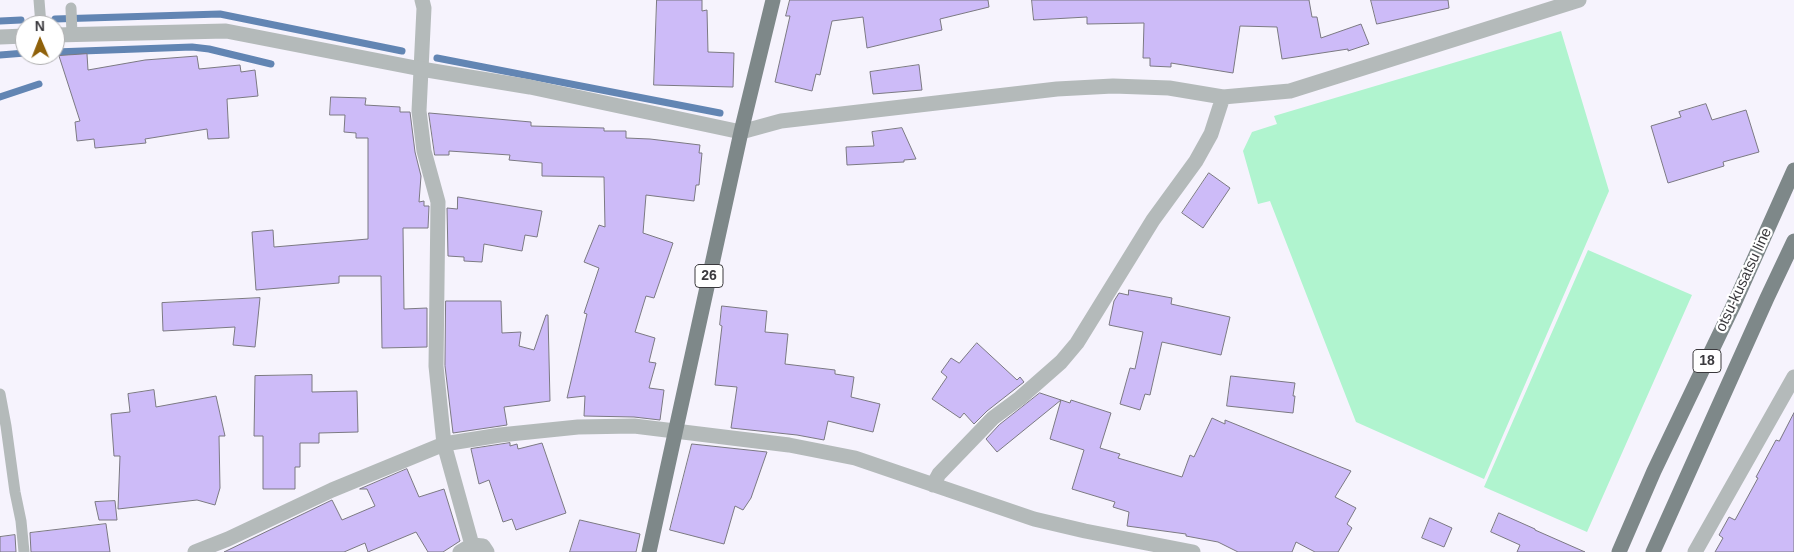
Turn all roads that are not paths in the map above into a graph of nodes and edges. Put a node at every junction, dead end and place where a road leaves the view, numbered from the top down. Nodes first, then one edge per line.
1 (39, 0) edge
2 (422, 0) edge
3 (773, 0) edge
4 (1579, 0) edge
5 (71, 8) dead end
6 (40, 15) edge
7 (72, 31) junction
8 (65, 33) edge
9 (15, 36) edge
10 (0, 37) edge
11 (421, 69) junction
12 (1223, 97) junction
13 (741, 132) junction
14 (1794, 170) edge
15 (1794, 241) edge
16 (1794, 377) edge
17 (0, 394) edge
18 (675, 432) junction
19 (444, 444) junction
20 (933, 485) junction
21 (466, 548) edge
22 (24, 552) edge
23 (194, 552) edge
24 (487, 552) edge
25 (649, 552) edge
26 (1193, 552) edge
27 (1619, 552) edge
28 (1654, 552) edge
29 (1695, 552) edge

1 - 6 lane
2 - 11 street
3 - 13 main road, 26
4 - 12 street
5 - 7 lane
7 - 8 street
7 - 11 street
9 - 10 street
11 - 13 street
11 - 19 street
12 - 13 street
12 - 20 street
13 - 18 main road, 26
14 - 27 main road, otsu-kusatsu line / 18
15 - 28 main road, otsu-kusatsu line / 18
16 - 29 street
17 - 22 lane
18 - 19 street
18 - 20 street
18 - 25 main road, 26
19 - 21 street
19 - 23 street
20 - 26 street
21 - 24 street

